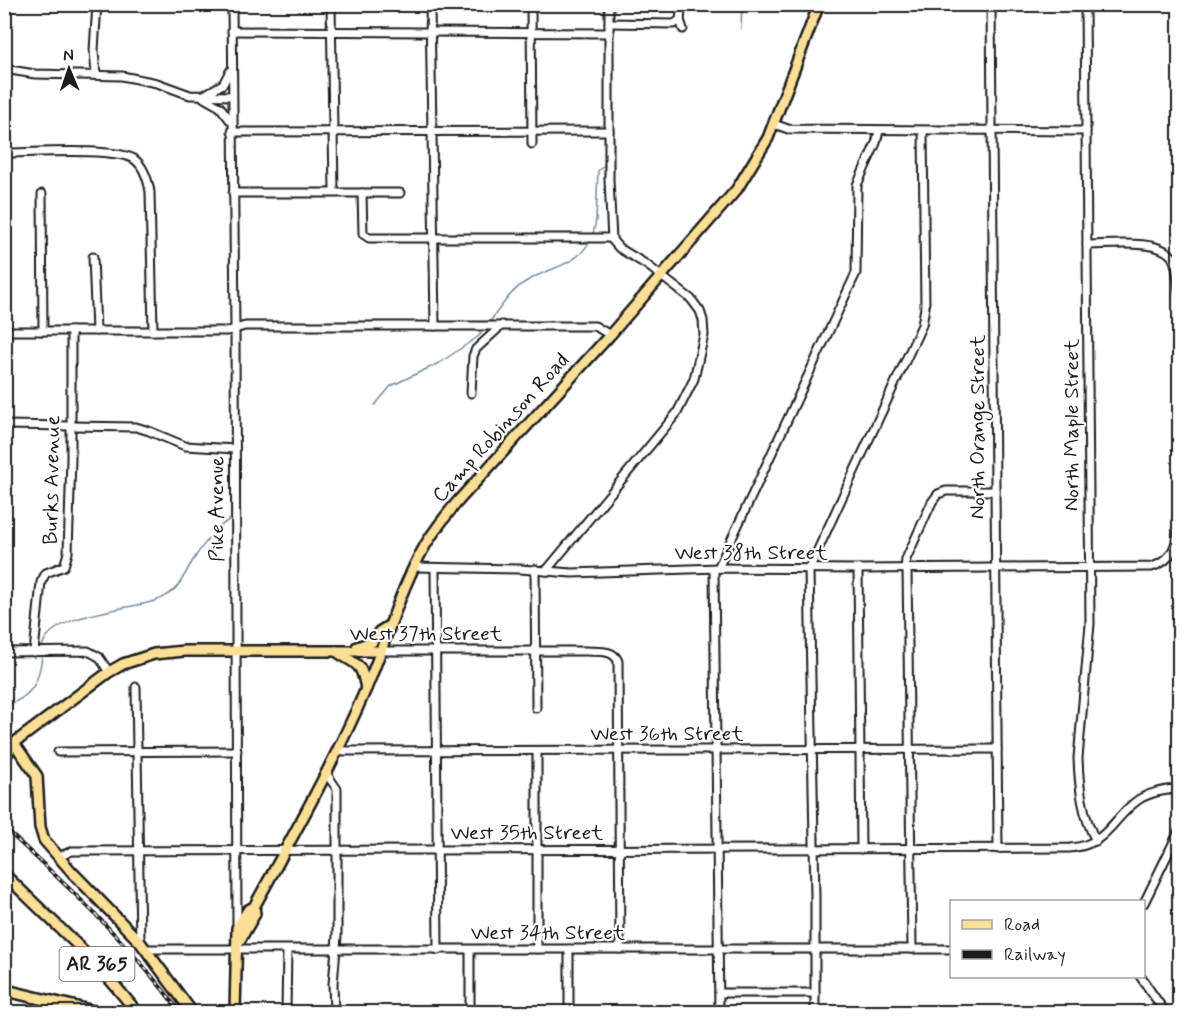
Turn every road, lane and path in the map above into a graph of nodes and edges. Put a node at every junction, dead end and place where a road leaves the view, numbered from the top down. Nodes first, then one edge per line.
1 (97, 4) edge
2 (232, 4) edge
3 (331, 4) edge
4 (430, 4) edge
5 (531, 4) edge
6 (609, 4) edge
7 (682, 4) edge
8 (819, 4) edge
9 (991, 4) edge
10 (1084, 4) edge
11 (680, 20) junction
12 (609, 23) junction
13 (683, 29) dead end
14 (232, 31) junction
15 (331, 32) junction
16 (430, 32) junction
17 (531, 33) junction
18 (609, 33) junction
19 (232, 65) junction
20 (4, 69) edge
21 (96, 75) junction
22 (202, 96) junction
23 (232, 96) junction
24 (232, 122) junction
25 (774, 124) junction
26 (609, 131) junction
27 (879, 131) junction
28 (923, 131) junction
29 (993, 131) junction
30 (1086, 131) junction
31 (232, 132) junction
32 (333, 132) junction
33 (432, 132) junction
34 (532, 132) junction
35 (532, 144) dead end
36 (4, 153) edge
37 (334, 192) junction
38 (233, 193) junction
39 (362, 193) junction
40 (400, 193) dead end
41 (42, 194) dead end
42 (434, 237) junction
43 (612, 238) junction
44 (1087, 245) junction
45 (93, 256) dead end
46 (662, 277) junction
47 (1179, 296) edge
48 (499, 325) junction
49 (435, 326) junction
50 (235, 329) junction
51 (4, 331) edge
52 (43, 331) junction
53 (71, 331) junction
54 (96, 331) junction
55 (153, 331) junction
56 (610, 335) junction
57 (471, 393) dead end
58 (4, 425) edge
59 (71, 427) junction
60 (235, 449) junction
61 (994, 491) junction
62 (1179, 520) edge
63 (414, 567) junction
64 (435, 568) junction
65 (716, 568) junction
66 (1089, 568) junction
67 (534, 569) junction
68 (809, 569) junction
69 (905, 569) junction
70 (995, 569) junction
71 (858, 570) junction
72 (546, 571) junction
73 (390, 625) junction
74 (236, 651) junction
75 (336, 651) junction
76 (348, 651) junction
77 (381, 651) junction
78 (435, 651) junction
79 (4, 652) edge
80 (34, 652) junction
81 (535, 652) junction
82 (109, 672) junction
83 (136, 687) dead end
84 (366, 690) junction
85 (536, 708) dead end
86 (14, 743) junction
87 (4, 748) edge
88 (908, 748) junction
89 (811, 749) junction
90 (860, 749) junction
91 (997, 749) junction
92 (436, 750) junction
93 (619, 750) junction
94 (716, 750) junction
95 (237, 751) junction
96 (337, 751) junction
97 (537, 751) junction
98 (58, 752) dead end
99 (137, 752) junction
100 (4, 758) edge
101 (326, 773) junction
102 (1179, 788) edge
103 (1179, 829) edge
104 (1096, 841) junction
105 (238, 849) junction
106 (285, 849) junction
107 (338, 849) junction
108 (537, 849) junction
109 (620, 849) junction
110 (718, 849) junction
111 (814, 849) junction
112 (861, 849) junction
113 (910, 849) junction
114 (998, 849) junction
115 (437, 850) junction
116 (138, 851) junction
117 (58, 857) junction
118 (4, 874) edge
119 (1144, 900) edge
120 (254, 906) junction
121 (237, 928) junction
122 (142, 946) junction
123 (237, 947) junction
124 (718, 948) junction
125 (814, 948) junction
126 (912, 948) junction
127 (537, 949) junction
128 (569, 949) junction
129 (620, 949) junction
130 (950, 949) edge
131 (287, 950) junction
132 (335, 950) junction
133 (438, 950) junction
134 (470, 950) junction
135 (1141, 978) edge
136 (4, 984) edge
137 (4, 990) edge
138 (719, 993) junction
139 (815, 993) junction
140 (23, 994) junction
141 (1179, 1006) edge
142 (4, 1012) edge
143 (11, 1012) edge
144 (96, 1012) edge
145 (136, 1012) edge
146 (192, 1012) edge
147 (235, 1012) edge
148 (286, 1012) edge
149 (334, 1012) edge
150 (470, 1012) edge
151 (568, 1012) edge
152 (719, 1012) edge
153 (815, 1012) edge
154 (1165, 1012) edge
155 (1173, 1012) edge

1 - 21 street
2 - 14 street, Pike Avenue
3 - 15 street
4 - 16 street
5 - 17 street
6 - 12 street
7 - 11 street
8 - 25 main road, Camp Robinson Road
9 - 29 street, North Orange Street
10 - 30 street, North Maple Street
11 - 12 street
11 - 13 street
12 - 18 street
14 - 15 street
14 - 19 street, Pike Avenue
15 - 16 street
15 - 32 street
16 - 17 street
16 - 33 street
17 - 18 street
17 - 34 street
18 - 26 street
19 - 22 street
19 - 23 street, Pike Avenue
20 - 21 street
21 - 22 street
22 - 23 street
22 - 24 street
23 - 24 street, Pike Avenue
24 - 31 street, Pike Avenue
25 - 27 street
25 - 46 main road, Camp Robinson Road
26 - 34 street
26 - 43 street
27 - 28 street
27 - 65 street
28 - 29 street
28 - 68 street
29 - 30 street
29 - 61 street, North Orange Street
30 - 44 street, North Maple Street
31 - 32 street
31 - 38 street, Pike Avenue
32 - 33 street
32 - 37 street
33 - 34 street
33 - 42 street
34 - 35 street
36 - 55 street
37 - 38 street
37 - 39 street
38 - 50 street, Pike Avenue
39 - 40 street
39 - 42 street
41 - 52 street
42 - 43 street
42 - 49 street
43 - 46 street
44 - 47 street
44 - 66 street, North Maple Street
45 - 54 street
46 - 56 main road, Camp Robinson Road
46 - 72 street
48 - 49 street
48 - 56 street
48 - 57 street
49 - 50 street
50 - 55 street
50 - 60 street, Pike Avenue
51 - 52 street
52 - 53 street
53 - 54 street
53 - 59 street, Burks Avenue
54 - 55 street
56 - 63 main road, Camp Robinson Road
58 - 59 street
59 - 60 street
59 - 80 street, Burks Avenue
60 - 74 street, Pike Avenue
61 - 69 street
61 - 70 street, North Orange Street
62 - 66 street, West 38th Street
63 - 64 street, West 38th Street
63 - 73 main road, Camp Robinson Road
64 - 67 street, West 38th Street
64 - 78 street
65 - 68 street, West 38th Street
65 - 72 street, West 38th Street
65 - 94 street
66 - 70 street, West 38th Street
66 - 104 street, North Maple Street
67 - 72 street, West 38th Street
67 - 81 street
68 - 71 street, West 38th Street
68 - 89 street
69 - 70 street, West 38th Street
69 - 71 street, West 38th Street
69 - 88 street
70 - 91 street, North Orange Street
71 - 90 street
73 - 76 main road
73 - 77 main road, Camp Robinson Road
74 - 75 main road, West 37th Street
74 - 82 main road, West 37th Street
74 - 95 street, Pike Avenue
75 - 76 main road, West 37th Street
75 - 84 main road
76 - 77 main road, West 37th Street
77 - 78 street, West 37th Street
77 - 84 main road, Camp Robinson Road
78 - 81 street, West 37th Street
78 - 92 street
79 - 80 street
80 - 82 street
81 - 85 street
81 - 93 street, West 37th Street
82 - 86 main road, West 37th Street
83 - 99 street
84 - 96 main road, Camp Robinson Road
86 - 87 main road
86 - 100 main road
86 - 117 main road
88 - 90 street, West 36th Street
88 - 91 street, West 36th Street
88 - 113 street
89 - 90 street, West 36th Street
89 - 94 street, West 36th Street
89 - 111 street
90 - 112 street
91 - 114 street, North Orange Street
92 - 96 street, West 36th Street
92 - 97 street, West 36th Street
92 - 115 street
93 - 94 street, West 36th Street
93 - 97 street, West 36th Street
93 - 109 street
94 - 110 street
95 - 99 street
95 - 105 street, Pike Avenue
96 - 101 main road, Camp Robinson Road
97 - 108 street
98 - 99 street
99 - 116 street
101 - 106 main road, Camp Robinson Road
101 - 107 street
102 - 104 street
103 - 119 street
104 - 114 street, West 35th Street
105 - 106 street, West 35th Street
105 - 116 street, West 35th Street
105 - 121 street, Pike Avenue
106 - 107 street, West 35th Street
106 - 120 main road, Camp Robinson Road
107 - 115 street, West 35th Street
107 - 132 street
108 - 109 street, West 35th Street
108 - 115 street, West 35th Street
108 - 127 street
109 - 110 street, West 35th Street
109 - 129 street
110 - 111 street, West 35th Street
110 - 124 street
111 - 112 street, West 35th Street
111 - 125 street
112 - 113 street, West 35th Street
113 - 114 street, West 35th Street
113 - 126 street
115 - 133 street
116 - 117 street, West 35th Street
116 - 122 street
117 - 122 main road
118 - 145 main road, AR 365
120 - 121 main road, Camp Robinson Road
120 - 123 main road, Camp Robinson Road
121 - 123 main road, Pike Avenue
122 - 123 street, West 34th Street
122 - 146 main road
123 - 131 street, West 34th Street
123 - 147 main road, Pike Avenue
124 - 125 street, West 34th Street
124 - 129 street, West 34th Street
124 - 138 street
125 - 126 street, West 34th Street
125 - 139 street
126 - 130 street, West 34th Street
127 - 128 street, West 34th Street
127 - 134 street, West 34th Street
128 - 129 street, West 34th Street
128 - 151 street
131 - 132 street, West 34th Street
131 - 148 street
132 - 133 street, West 34th Street
132 - 149 street
133 - 134 street, West 34th Street
134 - 150 street
135 - 154 street
136 - 140 highway
137 - 140 highway
138 - 139 street
138 - 152 street
139 - 153 street
140 - 144 highway
141 - 155 street
142 - 143 highway

